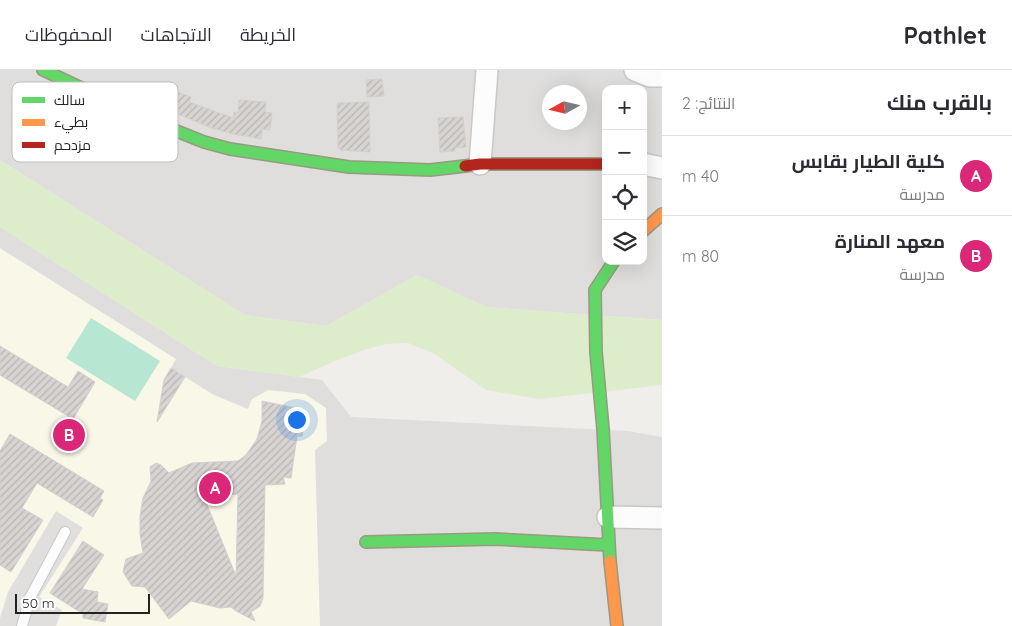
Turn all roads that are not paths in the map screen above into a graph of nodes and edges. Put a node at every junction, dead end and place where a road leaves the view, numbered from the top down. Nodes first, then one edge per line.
1 (43, 70) edge
2 (487, 70) edge
3 (635, 70) edge
4 (662, 76) edge
5 (69, 82) edge
6 (178, 132) edge
7 (480, 164) junction
8 (602, 164) edge
9 (647, 165) edge
10 (662, 168) edge
11 (662, 214) edge
12 (647, 227) edge
13 (611, 265) edge
14 (608, 517) junction
15 (662, 518) edge
16 (65, 532) dead end
17 (366, 542) dead end
18 (608, 545) junction
19 (22, 626) edge
20 (617, 626) edge

1 - 5 street
2 - 7 street
3 - 4 street
6 - 7 street
7 - 8 street
9 - 10 street
11 - 12 street
13 - 14 street
14 - 15 street
14 - 18 street
16 - 19 lane
17 - 18 street
18 - 20 street

